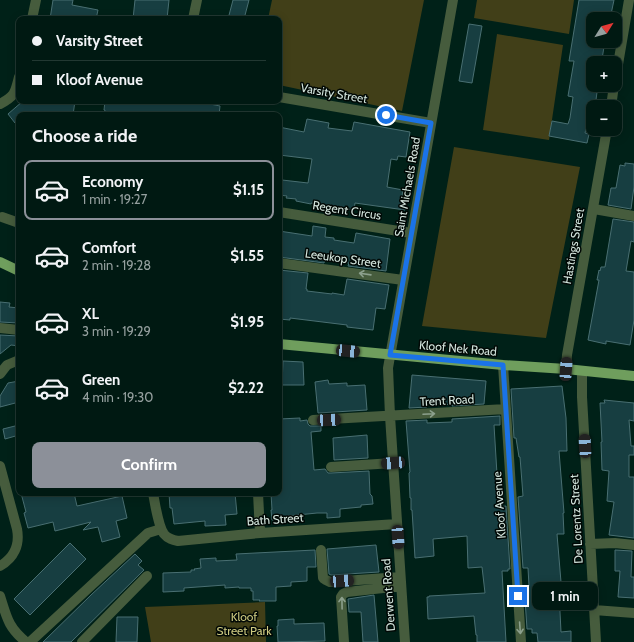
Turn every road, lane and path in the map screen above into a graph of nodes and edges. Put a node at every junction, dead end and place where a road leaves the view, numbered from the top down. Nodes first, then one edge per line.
1 (36, 0) edge
2 (196, 0) edge
3 (453, 0) edge
4 (629, 0) edge
5 (33, 16) edge
6 (193, 16) edge
7 (619, 56) edge
8 (16, 87) edge
9 (282, 98) edge
10 (0, 104) edge
11 (431, 123) junction
12 (606, 136) edge
13 (594, 209) junction
14 (282, 212) edge
15 (634, 216) edge
16 (1, 218) edge
17 (16, 222) edge
18 (411, 233) junction
19 (0, 262) edge
20 (282, 263) edge
21 (16, 269) edge
22 (403, 280) junction
23 (0, 328) edge
24 (16, 330) edge
25 (282, 344) edge
26 (390, 355) junction
27 (16, 361) edge
28 (503, 365) junction
29 (566, 369) junction
30 (582, 370) junction
31 (0, 374) edge
32 (634, 376) edge
33 (506, 409) junction
34 (390, 416) junction
35 (313, 420) dead end
36 (393, 463) junction
37 (0, 466) edge
38 (331, 467) dead end
39 (154, 496) edge
40 (258, 496) edge
41 (397, 524) junction
42 (161, 528) junction
43 (260, 533) junction
44 (590, 544) junction
45 (634, 545) edge
46 (321, 550) dead end
47 (0, 566) edge
48 (147, 576) dead end
49 (401, 581) junction
50 (0, 596) edge
51 (594, 610) junction
52 (634, 613) edge
53 (26, 642) edge
54 (30, 642) edge
55 (82, 642) edge
56 (344, 642) edge
57 (405, 642) edge
58 (521, 642) edge
59 (596, 642) edge

1 - 5 street
2 - 6 street
3 - 11 street, Saint Michaels Road
4 - 7 street
8 - 10 street
9 - 11 street, Varsity Street
11 - 18 street, Saint Michaels Road
12 - 13 street, Hastings Street
13 - 15 street
13 - 29 street, Hastings Street
14 - 18 street, Regent Circus
16 - 17 street
18 - 22 street, Saint Michaels Road
19 - 21 main road
22 -> 20 street, Leeukop Street
22 - 26 street, Saint Michaels Road
23 - 24 street
25 - 26 main road, Kloof Nek Road
26 - 28 main road, Kloof Nek Road
26 - 34 street, Derwent Road
27 - 31 street
28 - 29 main road, Kloof Nek Road
28 - 33 street, Kloof Avenue
29 - 30 main road, Kloof Nek Road
30 - 32 main road, Kloof Nek Road
30 - 44 street, De Lorentz Street
34 -> 33 street, Trent Road
33 -> 58 street, Kloof Avenue
34 - 35 street, Trent Road
34 - 36 street, Derwent Road
36 - 38 street
36 - 41 street, Derwent Road
37 - 47 street
39 - 42 street
40 - 43 street
41 - 43 street, Bath Street
41 - 49 street, Derwent Road
42 - 43 street, Bath Street
42 - 54 street
44 - 45 street
44 - 51 street, De Lorentz Street
46 - 49 street
48 - 55 street
56 -> 49 street
49 - 57 street, Derwent Road
50 - 53 street
51 - 52 street
51 - 59 street, De Lorentz Street

